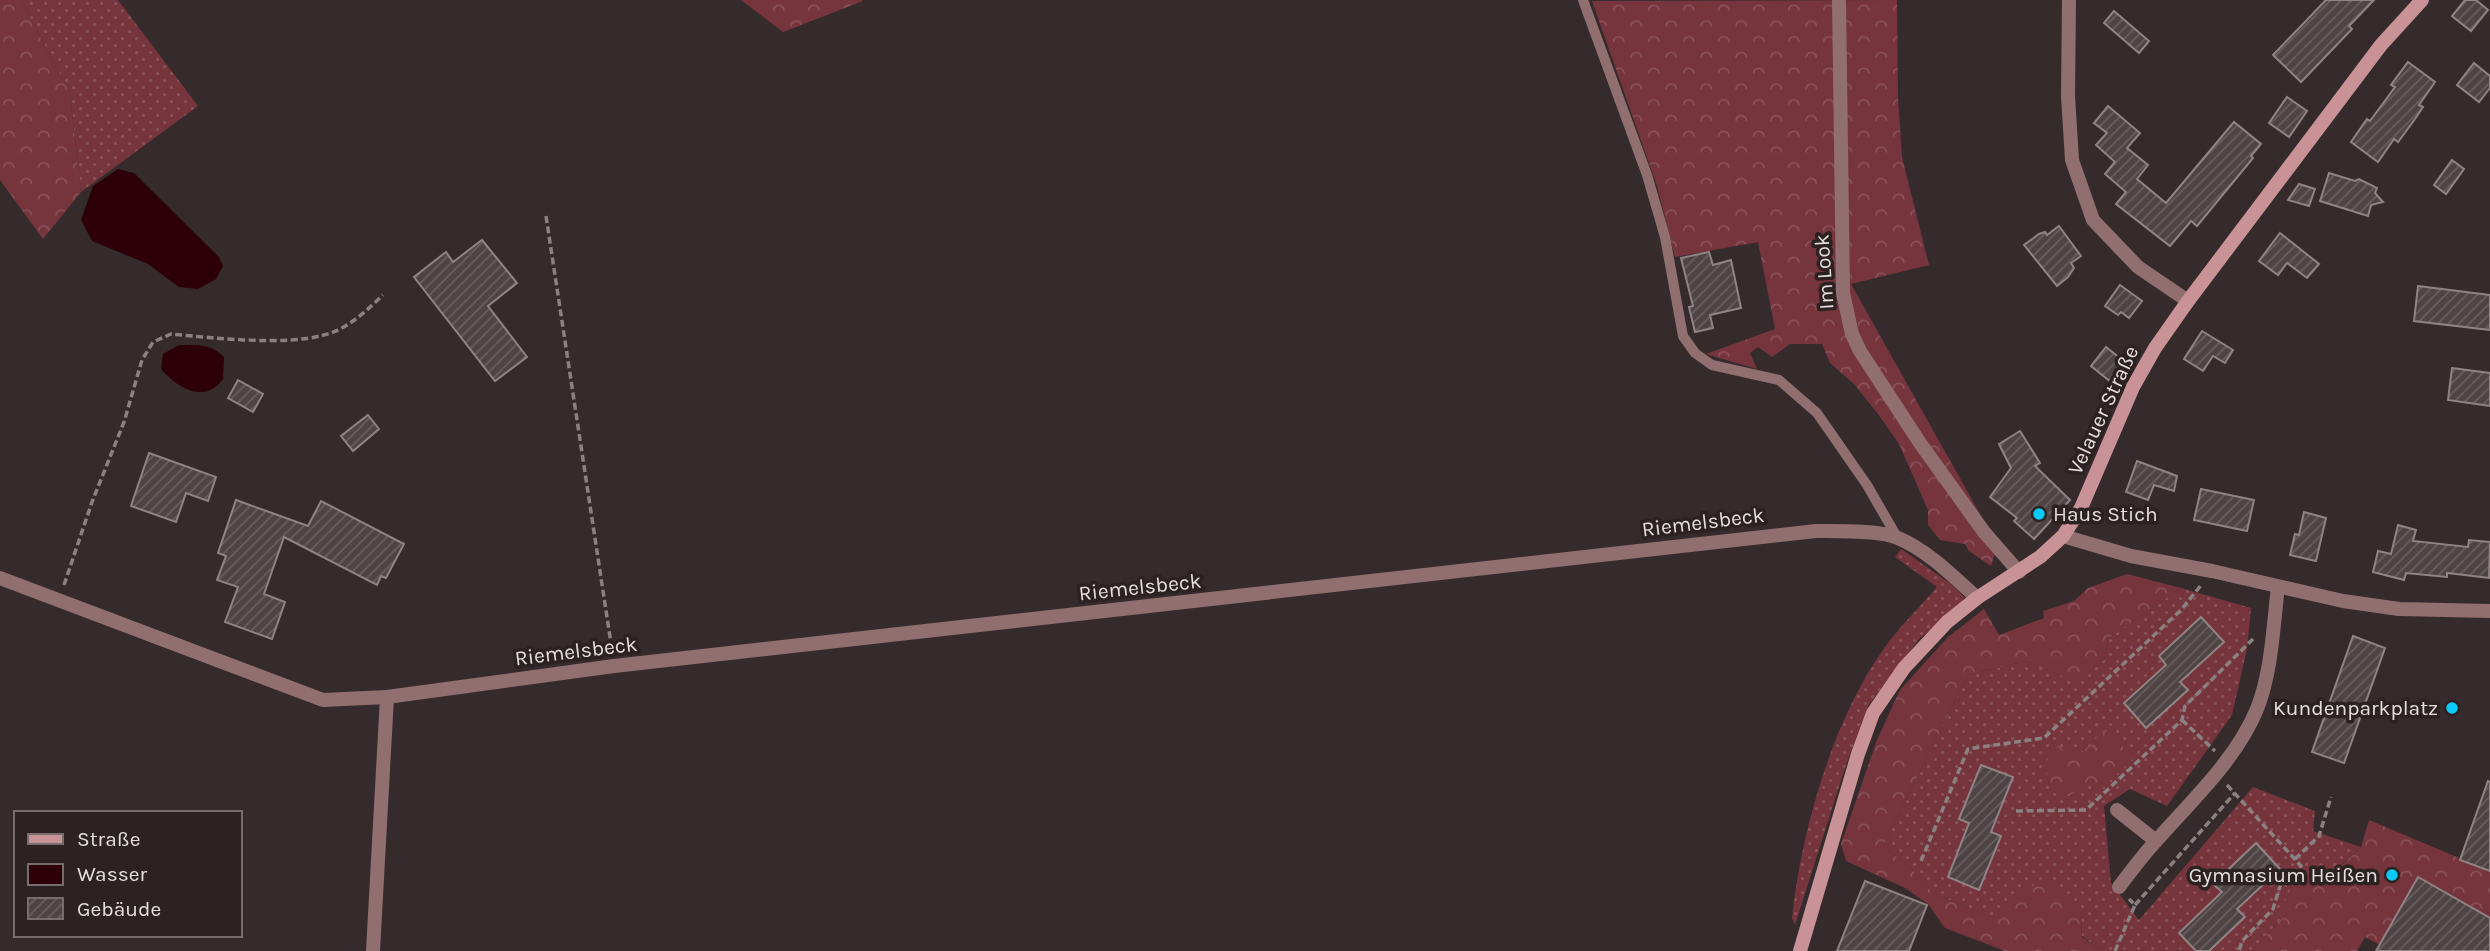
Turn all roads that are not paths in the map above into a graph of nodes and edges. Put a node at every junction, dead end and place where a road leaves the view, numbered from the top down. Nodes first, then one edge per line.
1 (1583, 0) edge
2 (1839, 0) edge
3 (2069, 0) edge
4 (2422, 0) edge
5 (2188, 300) junction
6 (2063, 536) junction
7 (1897, 537) junction
8 (2019, 572) junction
9 (0, 578) edge
10 (2278, 587) junction
11 (1977, 597) junction
12 (2490, 611) edge
13 (387, 697) junction
14 (2117, 810) dead end
15 (2156, 841) junction
16 (2119, 887) road end
17 (373, 951) edge
18 (1800, 951) edge

1 - 7 lane, Riemelsbeck
2 - 8 street, Im Look
3 - 5 street
4 - 5 main road, Velauer Straße
5 - 6 main road, Velauer Straße
6 - 8 main road, Velauer Straße
6 - 10 street
7 - 11 street, Riemelsbeck
7 - 13 street, Riemelsbeck
8 - 11 main road, Velauer Straße
9 - 13 street, Riemelsbeck
10 - 12 street
10 - 15 street
11 - 18 main road, Velauer Straße
13 - 17 street
14 - 15 street
15 - 16 street

